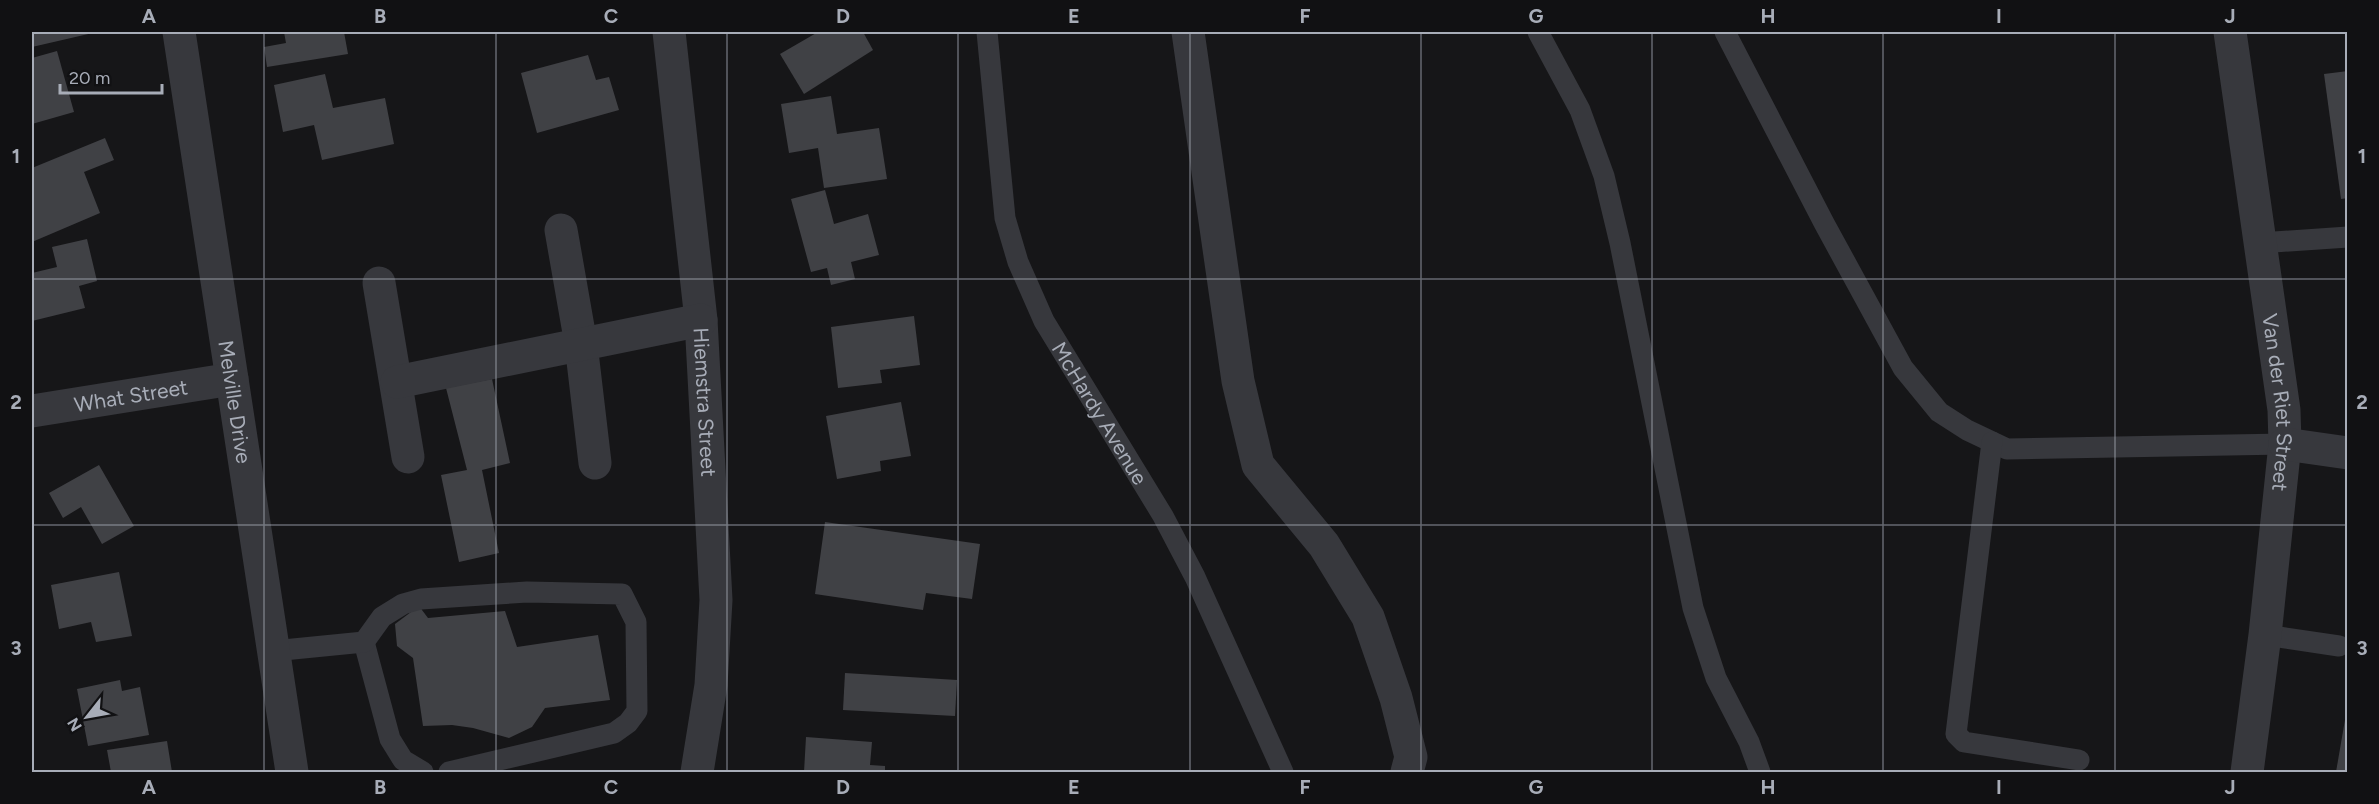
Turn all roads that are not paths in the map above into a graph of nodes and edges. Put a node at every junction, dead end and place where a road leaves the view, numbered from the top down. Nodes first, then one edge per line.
1 (178, 32) edge
2 (669, 32) edge
3 (987, 32) edge
4 (1188, 32) edge
5 (1538, 32) edge
6 (1725, 32) edge
7 (2230, 32) edge
8 (561, 230) dead end
9 (2348, 237) edge
10 (2260, 243) junction
11 (379, 283) dead end
12 (701, 320) junction
13 (581, 344) junction
14 (232, 379) junction
15 (397, 382) junction
16 (32, 411) edge
17 (1992, 442) junction
18 (2285, 444) junction
19 (2348, 453) edge
20 (408, 457) dead end
21 (595, 463) dead end
22 (2265, 635) junction
23 (364, 642) junction
24 (2339, 646) dead end
25 (273, 651) junction
26 (2079, 760) dead end
27 (292, 772) edge
28 (423, 772) edge
29 (449, 772) edge
30 (697, 772) edge
31 (1283, 772) edge
32 (1407, 772) edge
33 (1760, 772) edge
34 (2247, 772) edge

1 - 14 street, Melville Drive
2 - 12 street, Hiemstra Street
3 - 31 lane, McHardy Avenue
4 - 32 street
5 - 33 lane
6 - 17 lane
7 - 10 street, Van der Riet Street
8 - 13 street
9 - 10 lane
10 - 18 street, Van der Riet Street
11 - 15 street
12 - 13 street
12 - 30 street, Hiemstra Street
13 - 15 street
13 - 21 street
14 - 16 street, What Street
14 - 25 street, Melville Drive
15 - 20 street
17 - 18 lane
17 - 26 lane
18 - 19 street
18 - 22 street, Van der Riet Street
22 - 24 lane
22 - 34 street, Van der Riet Street
23 - 25 lane
23 - 28 lane
23 - 29 lane
25 - 27 street, Melville Drive

